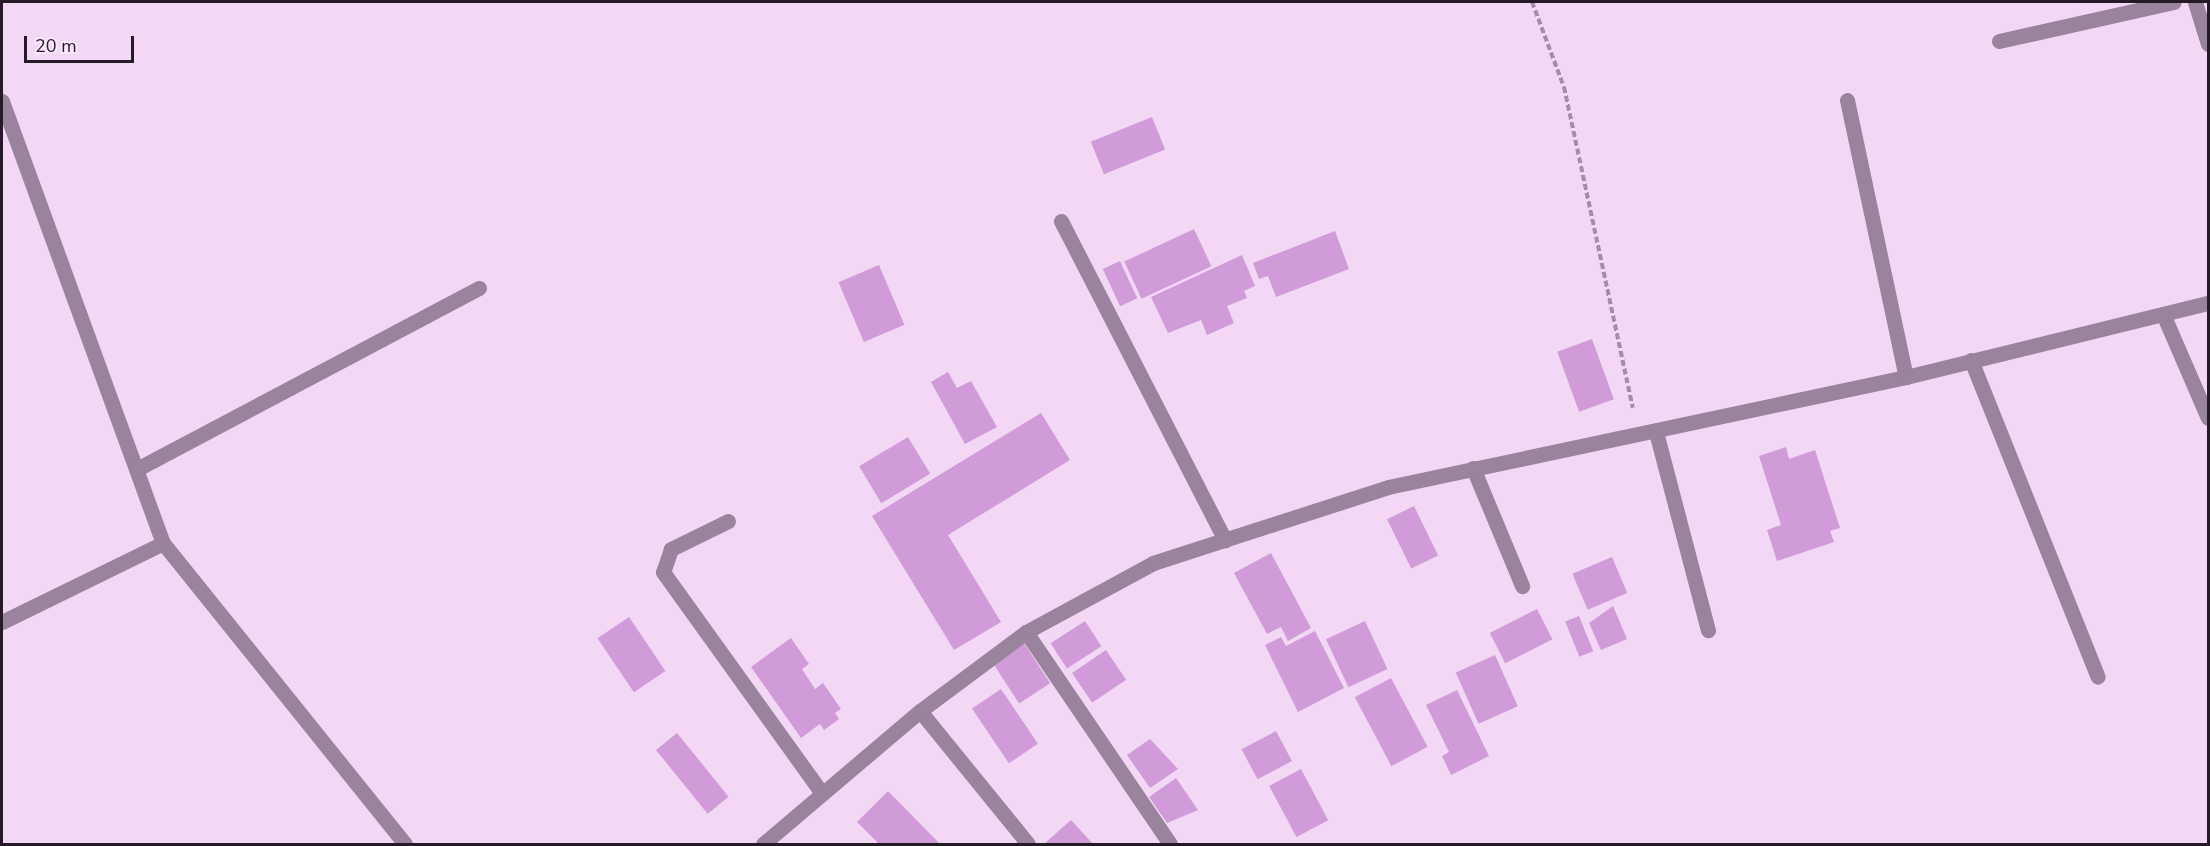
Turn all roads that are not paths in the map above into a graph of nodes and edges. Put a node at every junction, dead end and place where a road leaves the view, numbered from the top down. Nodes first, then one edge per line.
1 (2174, 2) edge
2 (2195, 2) edge
3 (1999, 40) dead end
4 (2208, 44) edge
5 (1847, 100) dead end
6 (2, 101) edge
7 (1061, 221) dead end
8 (479, 288) dead end
9 (2208, 303) edge
10 (2163, 314) junction
11 (1971, 360) junction
12 (1906, 376) junction
13 (2208, 418) edge
14 (1656, 432) junction
15 (1473, 468) junction
16 (137, 469) junction
17 (728, 521) dead end
18 (1225, 540) junction
19 (163, 543) junction
20 (1522, 586) dead end
21 (2, 622) edge
22 (1708, 630) dead end
23 (1026, 632) junction
24 (2098, 677) dead end
25 (920, 711) junction
26 (822, 793) junction
27 (405, 844) edge
28 (763, 844) edge
29 (1028, 844) edge
30 (1170, 844) edge

1 - 3 street
2 - 4 street
5 - 12 street
6 - 16 street
7 - 18 street
8 - 16 street
9 - 10 street
10 - 11 street
10 - 13 street
11 - 12 street
11 - 24 street
12 - 14 street
14 - 15 street
14 - 22 street
15 - 18 street
15 - 20 street
16 - 19 street
17 - 26 street
18 - 23 street
19 - 21 street
19 - 27 street
23 - 25 street
23 - 30 street
25 - 26 street
25 - 29 street
26 - 28 street

